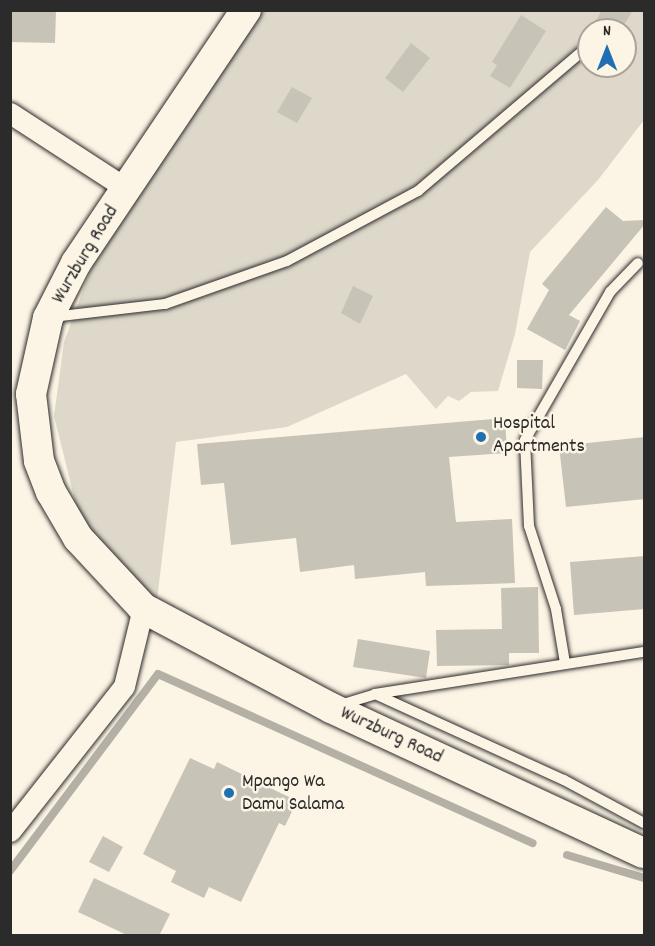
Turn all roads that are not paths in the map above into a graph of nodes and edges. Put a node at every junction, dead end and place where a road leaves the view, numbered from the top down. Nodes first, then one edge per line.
1 (246, 10) edge
2 (577, 56) edge
3 (10, 113) edge
4 (127, 189) junction
5 (638, 263) dead end
6 (48, 318) junction
7 (143, 608) junction
8 (645, 652) edge
9 (564, 663) junction
10 (375, 694) junction
11 (331, 708) junction
12 (645, 823) edge
13 (10, 831) edge
14 (645, 853) edge

1 - 4 main road, Wurzburg Road
2 - 6 lane
3 - 4 street, Wurzburg Road
4 - 6 main road, Wurzburg Road
5 - 9 lane
6 - 7 main road, Wurzburg Road
7 - 11 main road, Wurzburg Road
7 - 13 street
8 - 9 lane
9 - 10 lane
10 - 11 lane
10 - 12 lane
11 - 14 main road, Wurzburg Road

